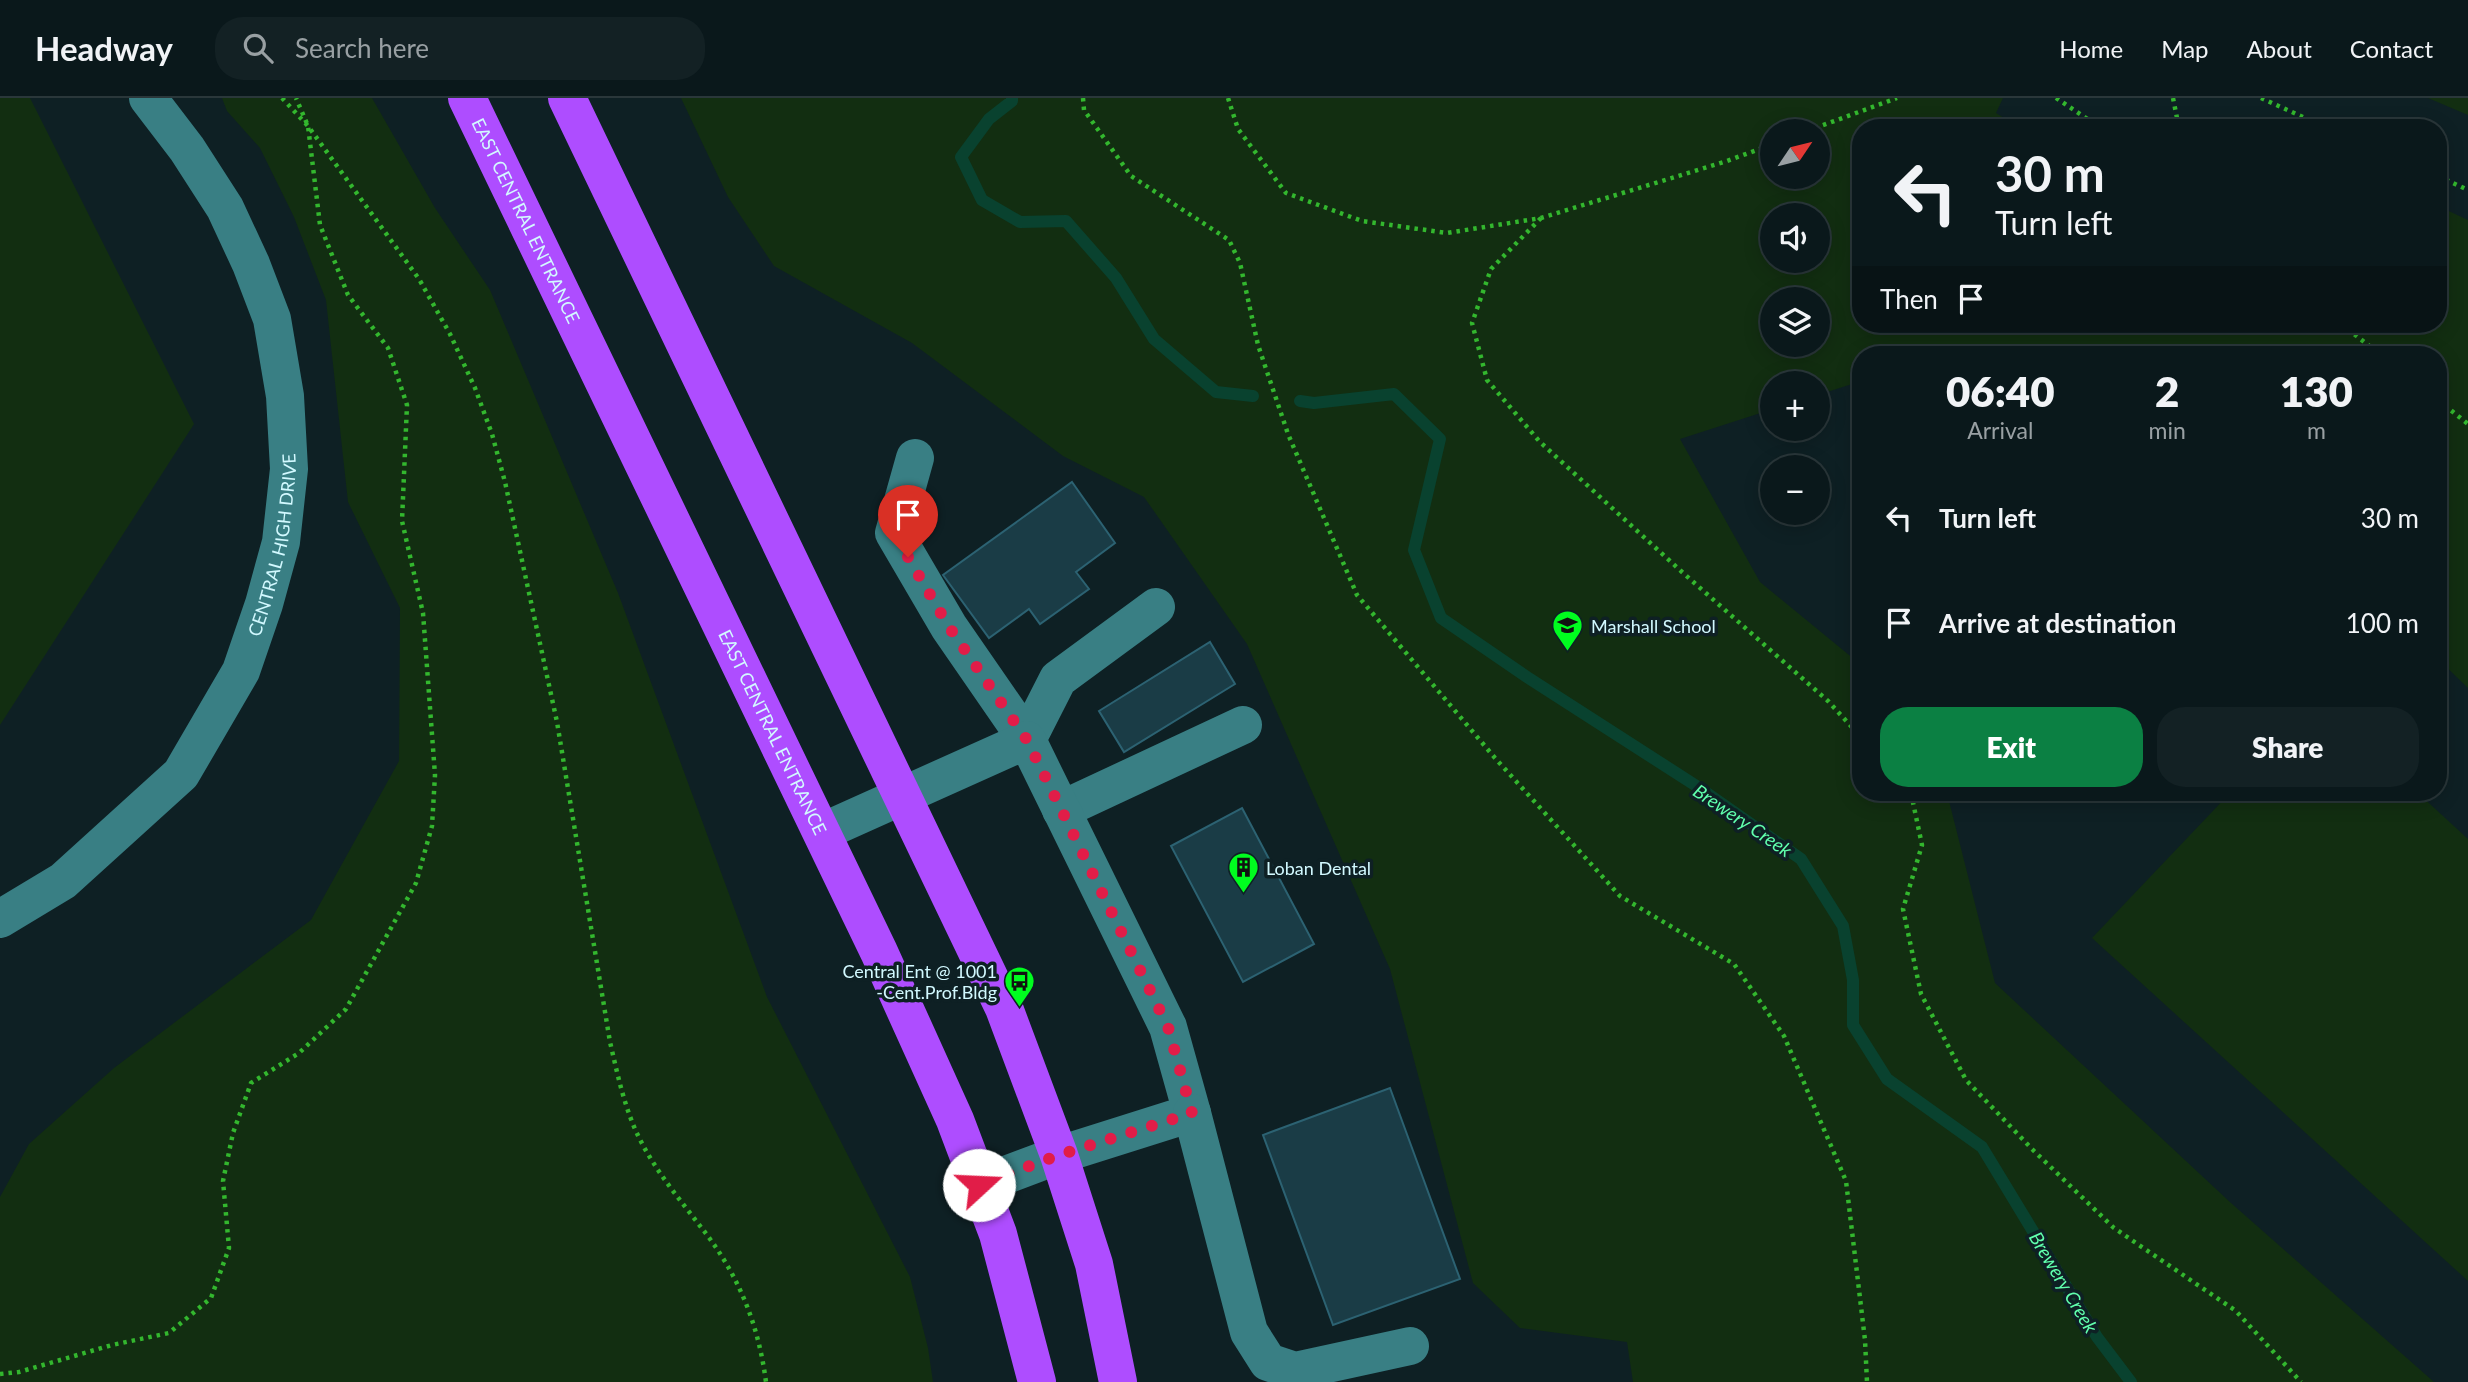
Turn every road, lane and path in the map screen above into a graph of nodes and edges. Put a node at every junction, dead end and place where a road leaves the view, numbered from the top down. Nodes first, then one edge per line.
1 (148, 98) edge
2 (282, 98) edge
3 (296, 98) edge
4 (467, 98) edge
5 (567, 98) edge
6 (1083, 98) edge
7 (1228, 98) edge
8 (1897, 98) edge
9 (2056, 98) edge
10 (2173, 98) edge
11 (2261, 98) edge
12 (2088, 119) edge
13 (2177, 119) edge
14 (2307, 119) edge
15 (1830, 123) edge
16 (308, 126) junction
17 (1760, 149) edge
18 (2447, 180) edge
19 (2468, 190) edge
20 (1541, 218) junction
21 (2353, 333) edge
22 (2369, 346) edge
23 (2447, 407) edge
24 (2467, 423) edge
25 (915, 458) dead end
26 (1156, 607) dead end
27 (1243, 725) dead end
28 (1852, 727) edge
29 (1027, 740) junction
30 (902, 797) junction
31 (1913, 801) edge
32 (1061, 810) junction
33 (822, 832) junction
34 (0, 919) edge
35 (1192, 1113) junction
36 (1059, 1155) junction
37 (979, 1185) junction
38 (1410, 1346) dead end
39 (0, 1374) edge
40 (766, 1382) edge
41 (1037, 1382) edge
42 (1118, 1382) edge
43 (1867, 1382) edge
44 (2301, 1382) edge

1 - 34 street, CENTRAL HIGH DRIVE
2 - 16 path
3 - 16 path
4 - 33 highway, EAST CENTRAL ENTRANCE
5 - 30 highway
6 - 43 path
7 - 20 path
8 - 15 path
9 - 12 path
10 - 13 path
11 - 14 path
16 - 39 path
16 - 40 path
17 - 20 path
18 - 19 path
20 - 28 path
21 - 22 path
23 - 24 path
25 - 29 street
26 - 29 street
27 - 32 street
29 - 30 street
29 - 32 street
30 - 33 street
30 - 36 highway
31 - 44 path
32 - 35 street
33 - 37 highway, EAST CENTRAL ENTRANCE
35 - 36 street
35 - 38 street
36 - 37 street
36 - 42 highway
37 - 41 highway, EAST CENTRAL ENTRANCE

